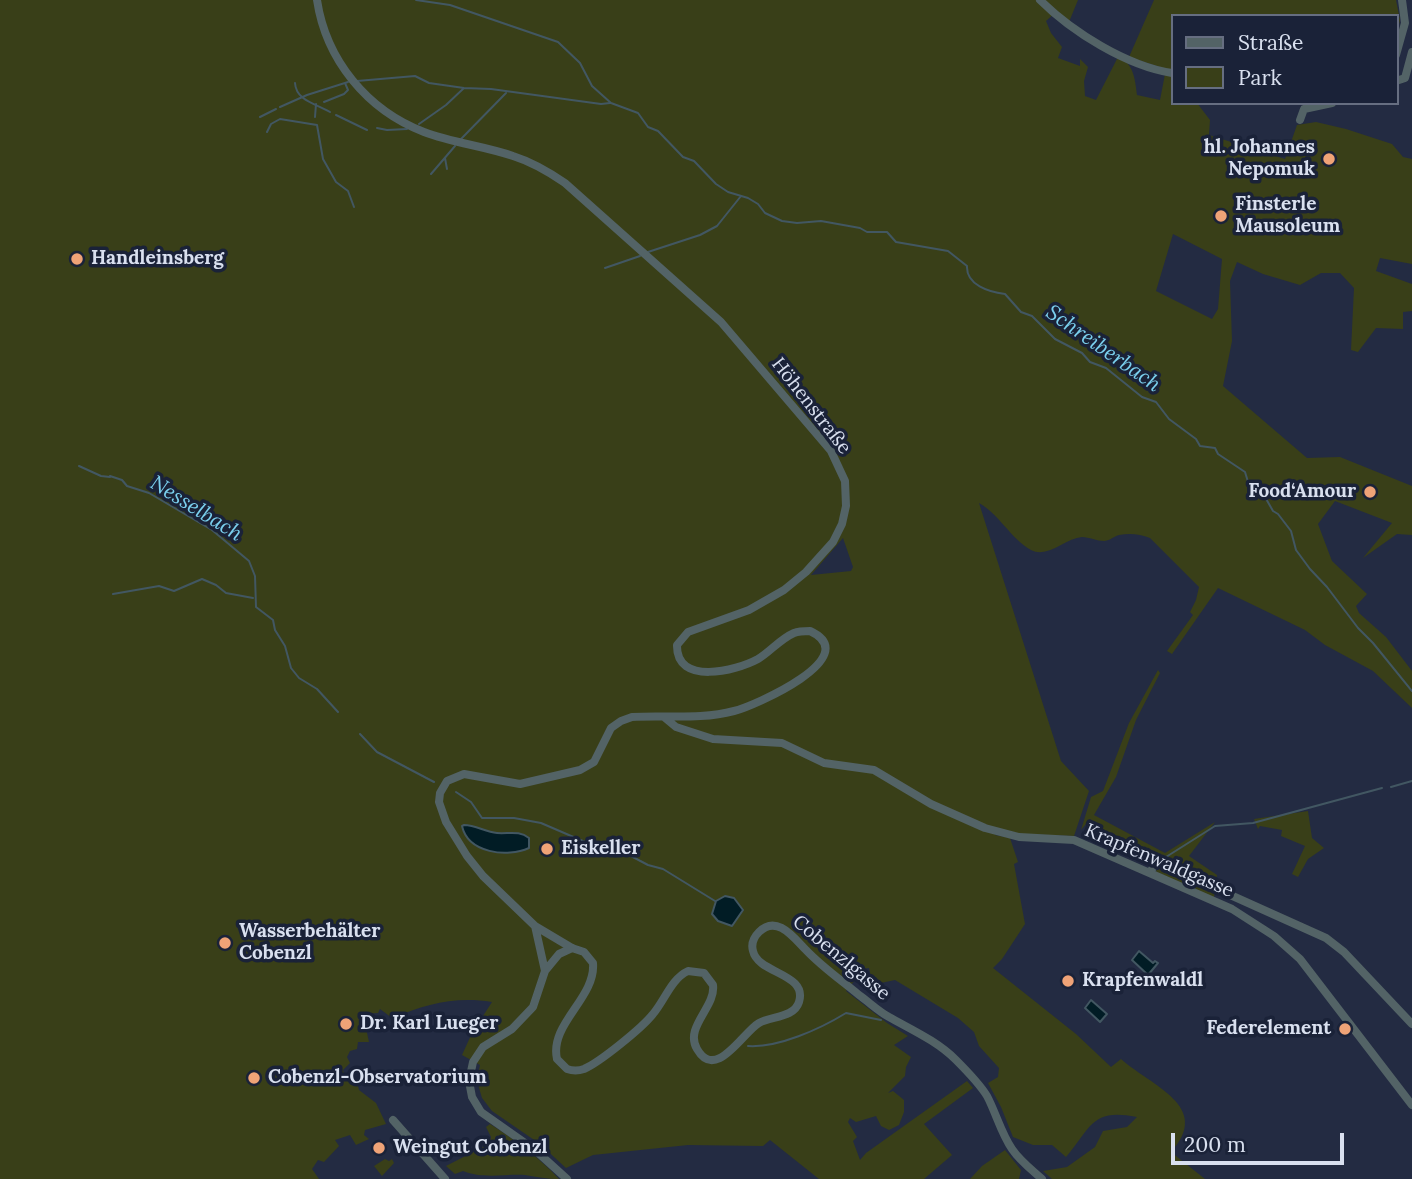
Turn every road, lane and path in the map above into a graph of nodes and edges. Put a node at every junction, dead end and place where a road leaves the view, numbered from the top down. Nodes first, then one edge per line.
1 (317, 0) edge
2 (1040, 0) edge
3 (1402, 0) edge
4 (1398, 48) edge
5 (1412, 52) edge
6 (1170, 72) edge
7 (1398, 80) edge
8 (1323, 105) edge
9 (1300, 120) dead end
10 (664, 717) junction
11 (1150, 872) junction
12 (535, 926) junction
13 (572, 948) junction
14 (545, 971) junction
15 (1412, 1024) edge
16 (1412, 1105) edge
17 (393, 1120) dead end
18 (445, 1179) edge
19 (567, 1179) edge
20 (1042, 1179) edge

1 - 10 street, Höhenstraße
2 - 6 street
3 - 4 street
5 - 7 street
8 - 9 street
10 - 11 street, Krapfenwaldgasse
10 - 12 street, Höhenstraße
11 - 15 street
11 - 16 street, Krapfenwaldgasse
12 - 13 street, Cobenzlgasse
12 - 14 street
13 - 14 street
13 - 20 street, Cobenzlgasse
14 - 19 street
17 - 18 street

